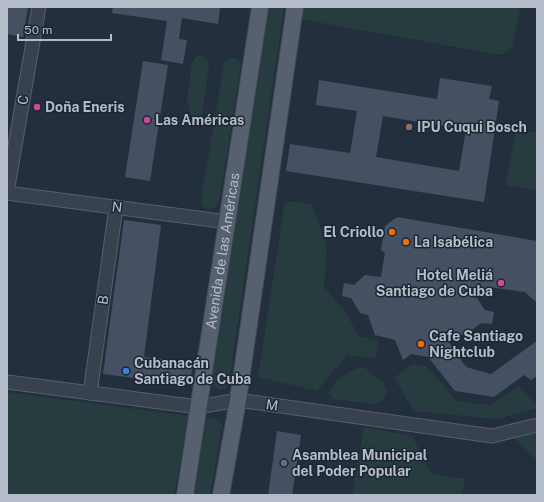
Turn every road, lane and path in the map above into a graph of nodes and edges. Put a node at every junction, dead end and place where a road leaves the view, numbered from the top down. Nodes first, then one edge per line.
1 (39, 7) edge
2 (260, 7) edge
3 (295, 7) edge
4 (7, 192) edge
5 (116, 207) junction
6 (228, 222) junction
7 (7, 382) edge
8 (90, 393) junction
9 (238, 400) junction
10 (198, 407) junction
11 (537, 425) edge
12 (186, 495) edge
13 (221, 495) edge

1 - 4 street, C
2 - 6 main road, Avenida de las Américas
3 - 9 main road
4 - 5 street, N
5 - 6 street, N
5 - 8 street, B
6 - 10 main road, Avenida de las Américas
7 - 8 street, M
8 - 10 street, M
9 - 10 street, M
9 - 11 street, M
9 - 13 main road
10 - 12 main road, Avenida de las Américas

